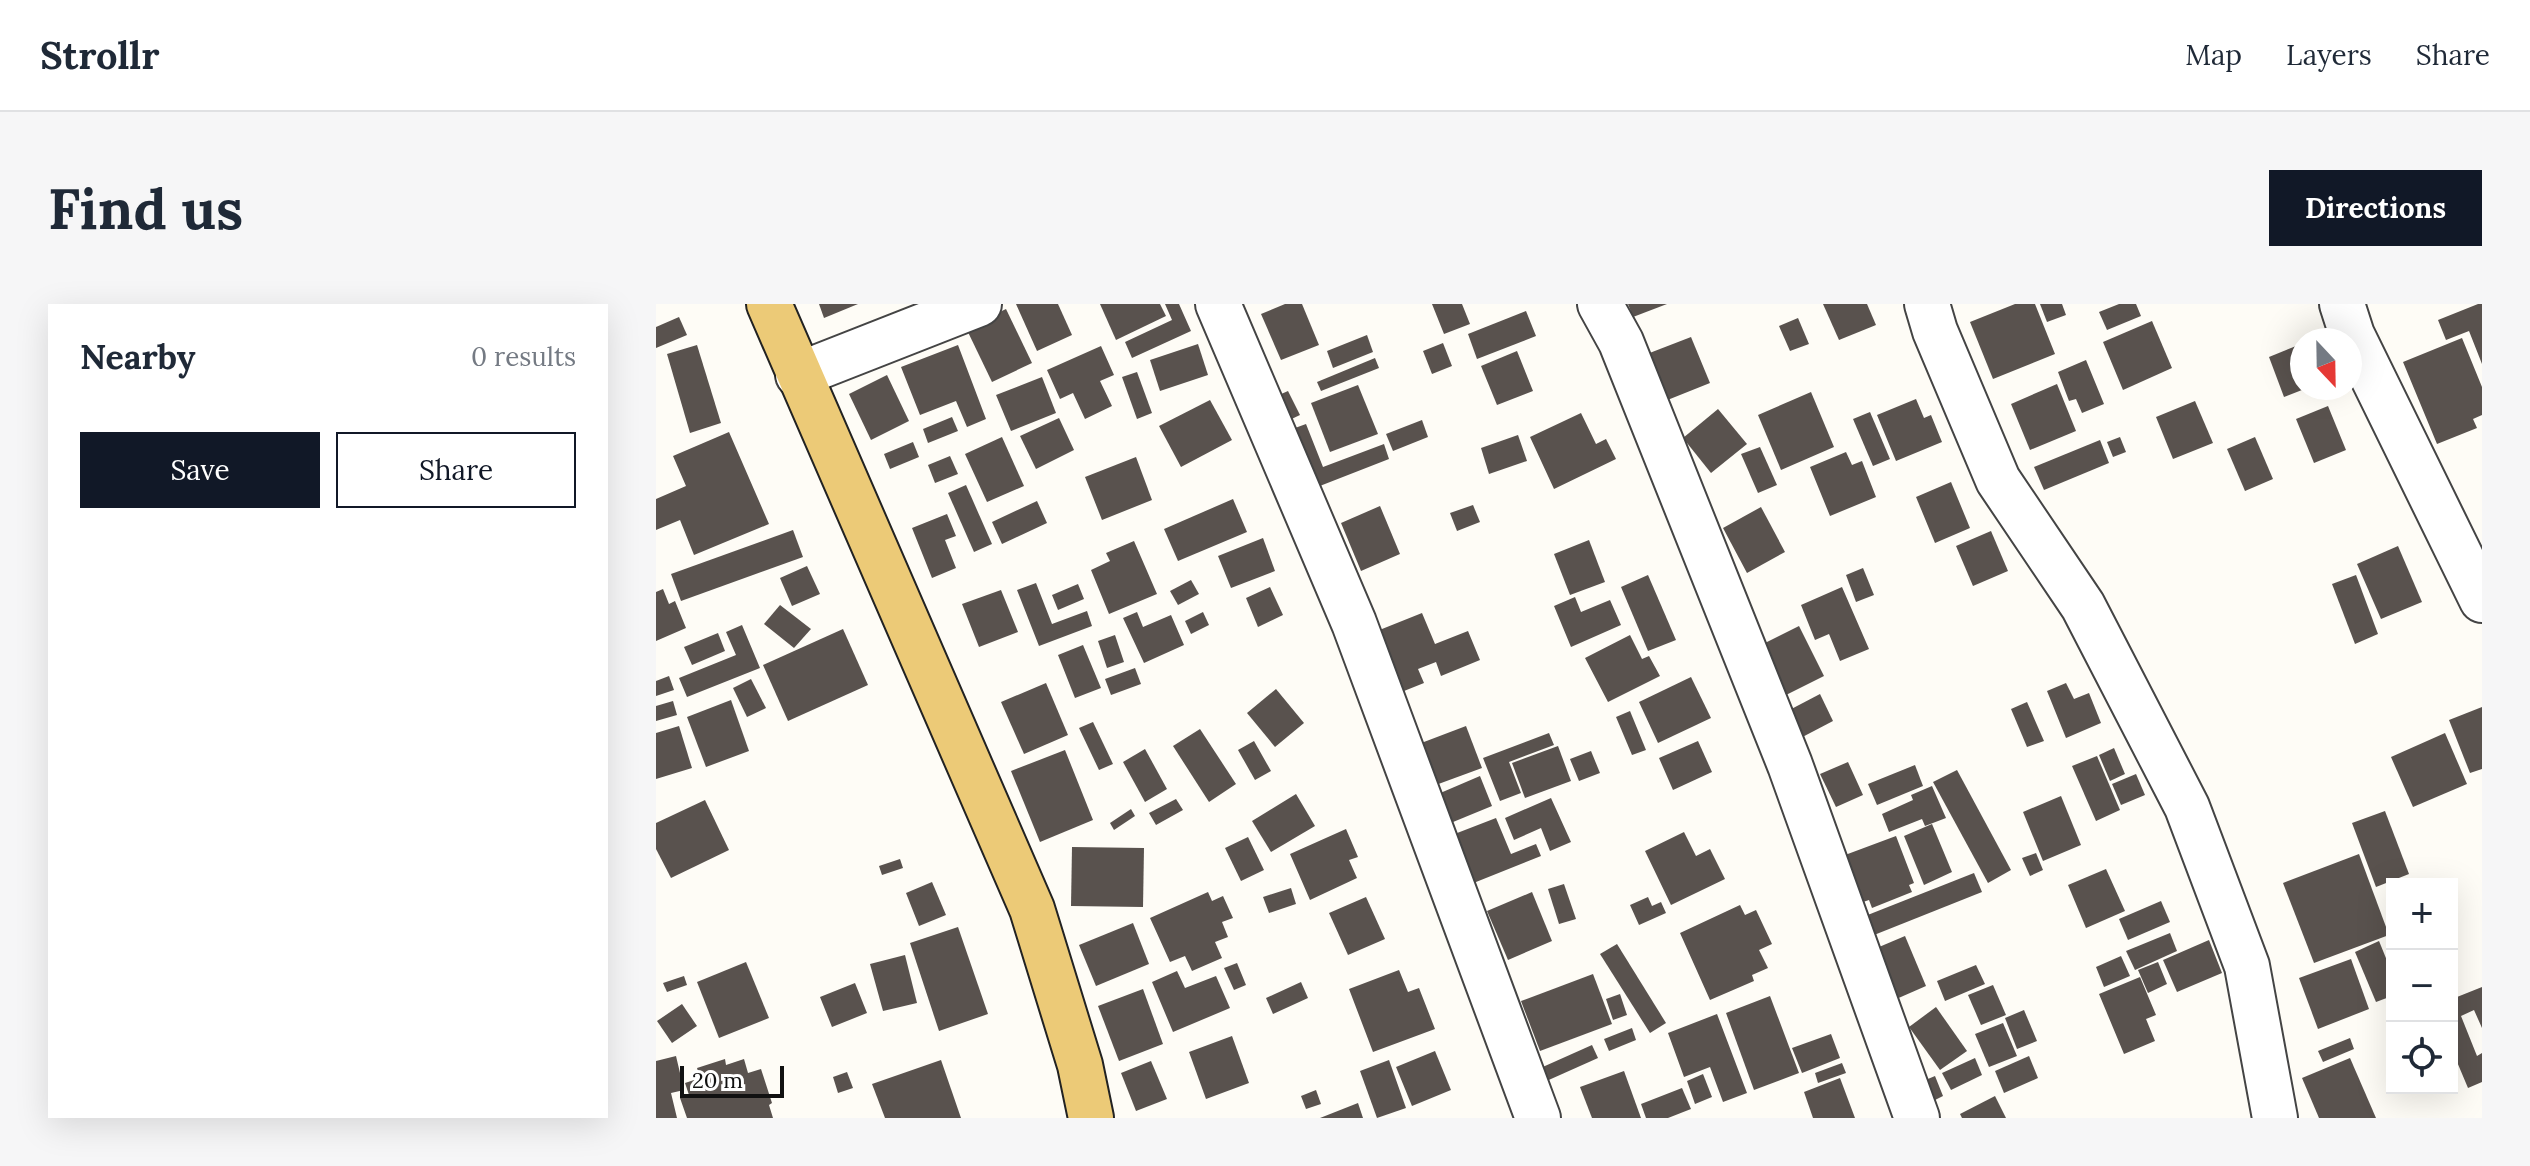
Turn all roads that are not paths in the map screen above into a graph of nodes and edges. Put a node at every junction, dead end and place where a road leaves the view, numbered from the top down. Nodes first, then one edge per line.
1 (769, 304) edge
2 (979, 304) edge
3 (1218, 304) edge
4 (1600, 304) edge
5 (1927, 304) edge
6 (2342, 304) edge
7 (798, 375) junction
8 (2482, 600) edge
9 (1091, 1118) edge
10 (1538, 1118) edge
11 (1917, 1118) edge
12 (2275, 1118) edge

1 - 7 main road
2 - 7 street
3 - 10 street
4 - 11 street
5 - 12 street
6 - 8 street
7 - 9 main road

